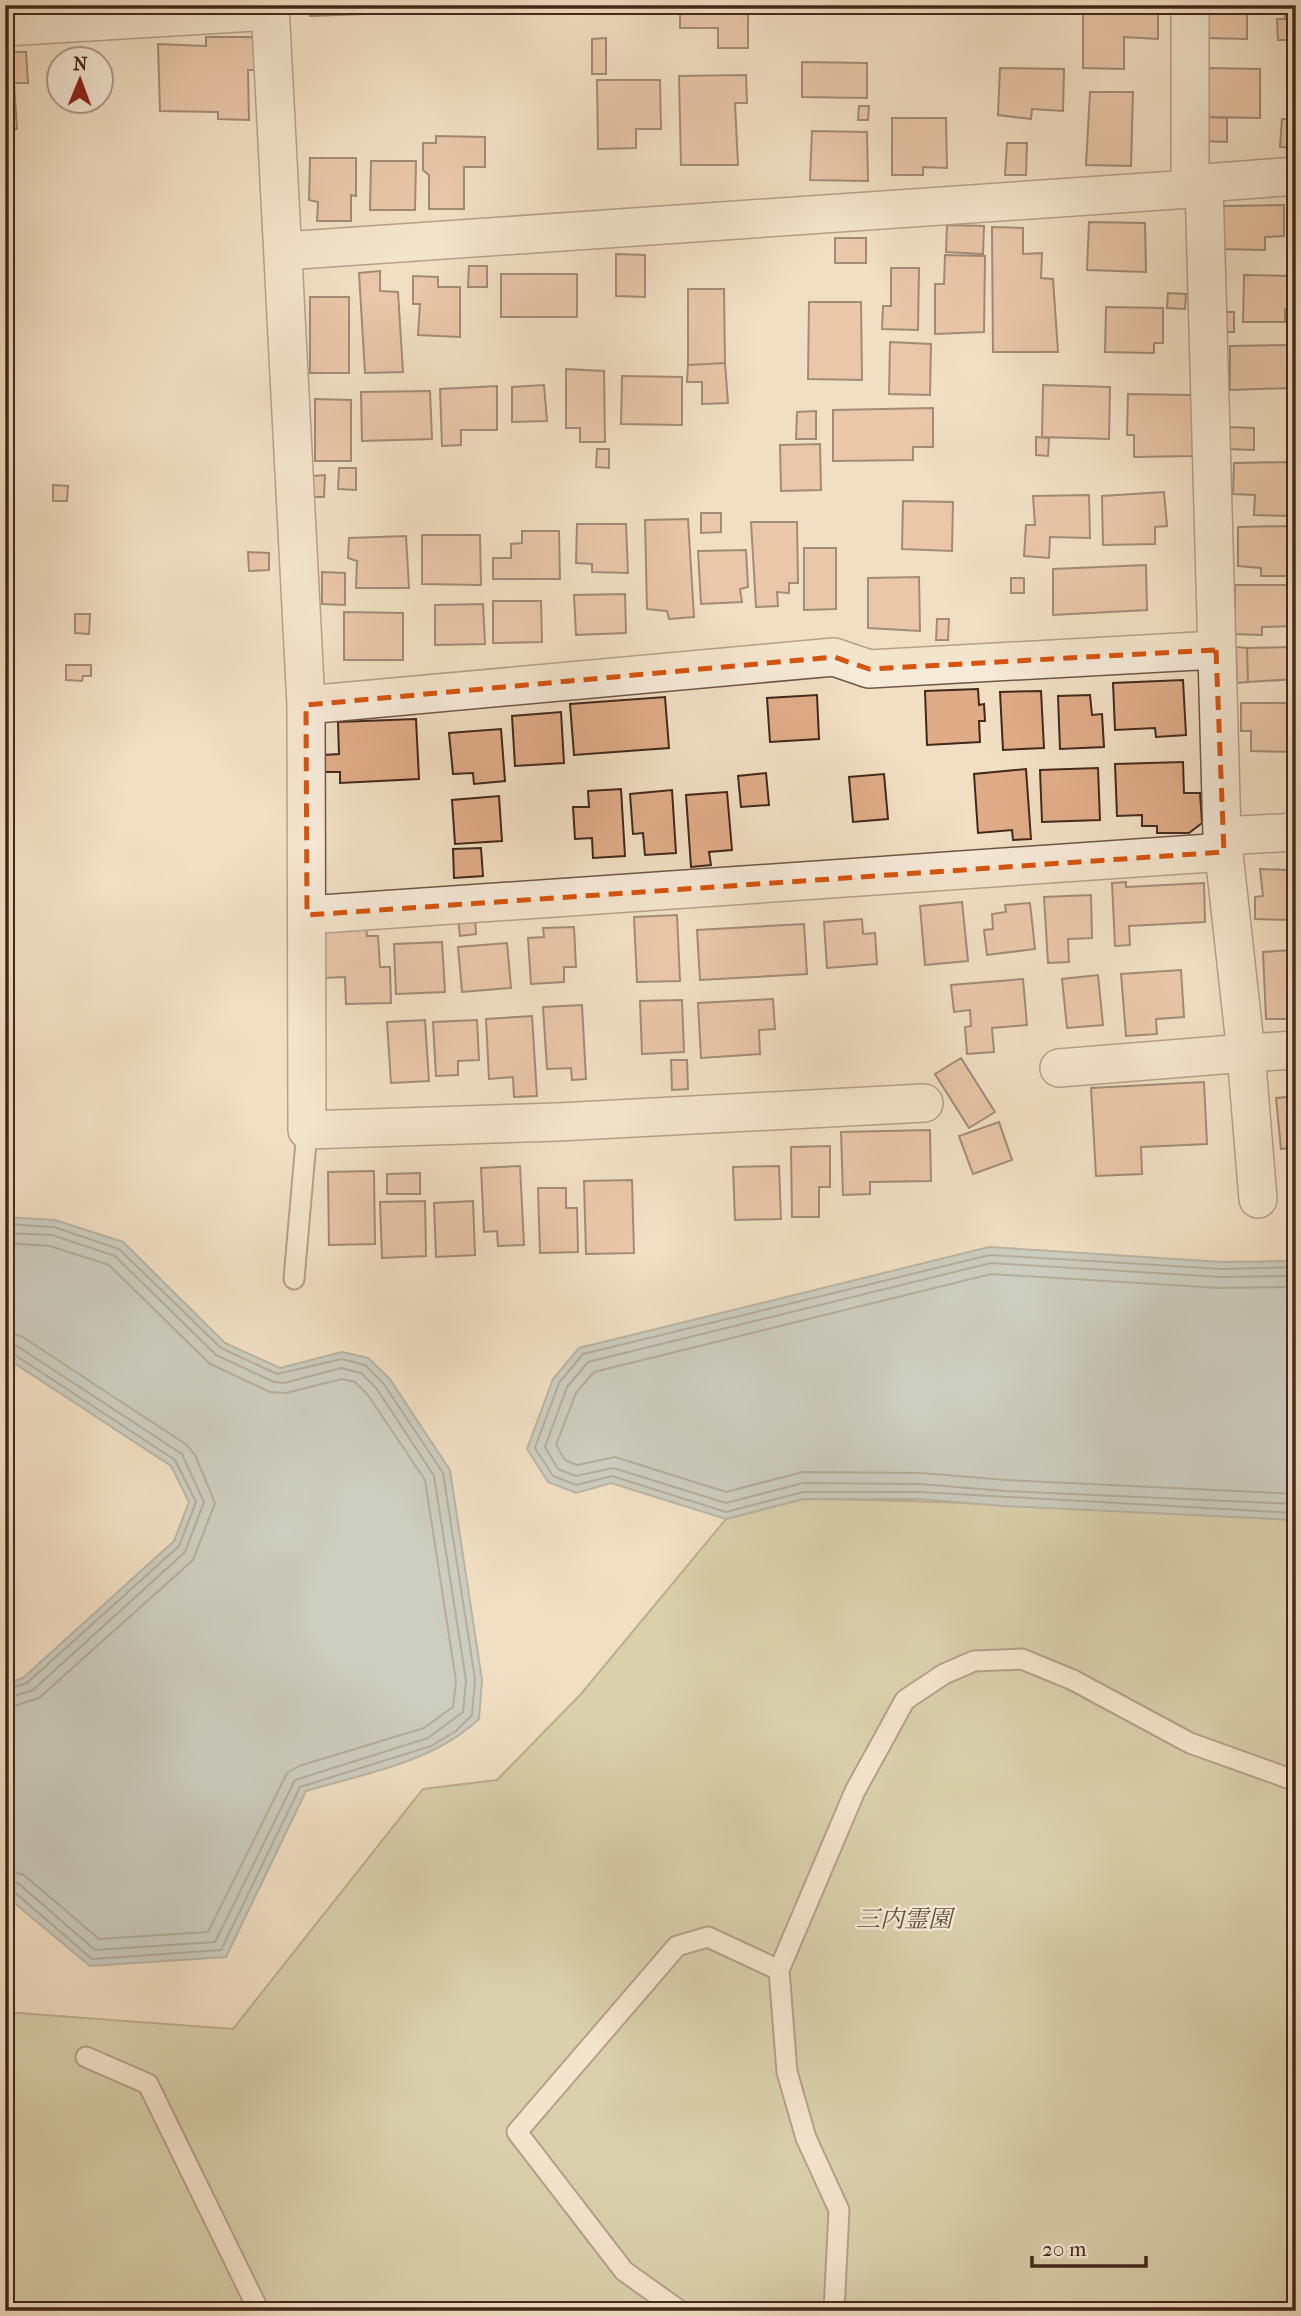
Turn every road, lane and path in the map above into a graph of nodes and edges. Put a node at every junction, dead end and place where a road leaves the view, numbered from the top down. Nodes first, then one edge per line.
1 (1190, 5) edge
2 (270, 8) edge
3 (5, 27) edge
4 (1296, 176) edge
5 (1197, 186) junction
6 (284, 251) junction
7 (1216, 650) junction
8 (306, 705) junction
9 (1296, 832) edge
10 (1223, 844) junction
11 (307, 915) junction
12 (1296, 1050) edge
13 (1247, 1054) junction
14 (1059, 1068) dead end
15 (925, 1103) dead end
16 (307, 1130) junction
17 (1258, 1199) dead end
18 (294, 1279) dead end
19 (1296, 1781) edge
20 (779, 1970) junction
21 (86, 2057) dead end
22 (259, 2311) edge
23 (680, 2311) edge
24 (834, 2311) edge

1 - 5 street
2 - 3 street
2 - 6 street
4 - 5 street
5 - 6 street
5 - 7 street
6 - 8 street
7 - 8 street
7 - 10 street
8 - 11 street
9 - 10 street
10 - 11 street
10 - 13 street
11 - 16 street
12 - 13 street
13 - 14 street
13 - 17 street
15 - 16 street
16 - 18 lane
19 - 20 lane
20 - 23 lane
20 - 24 lane
21 - 22 lane

